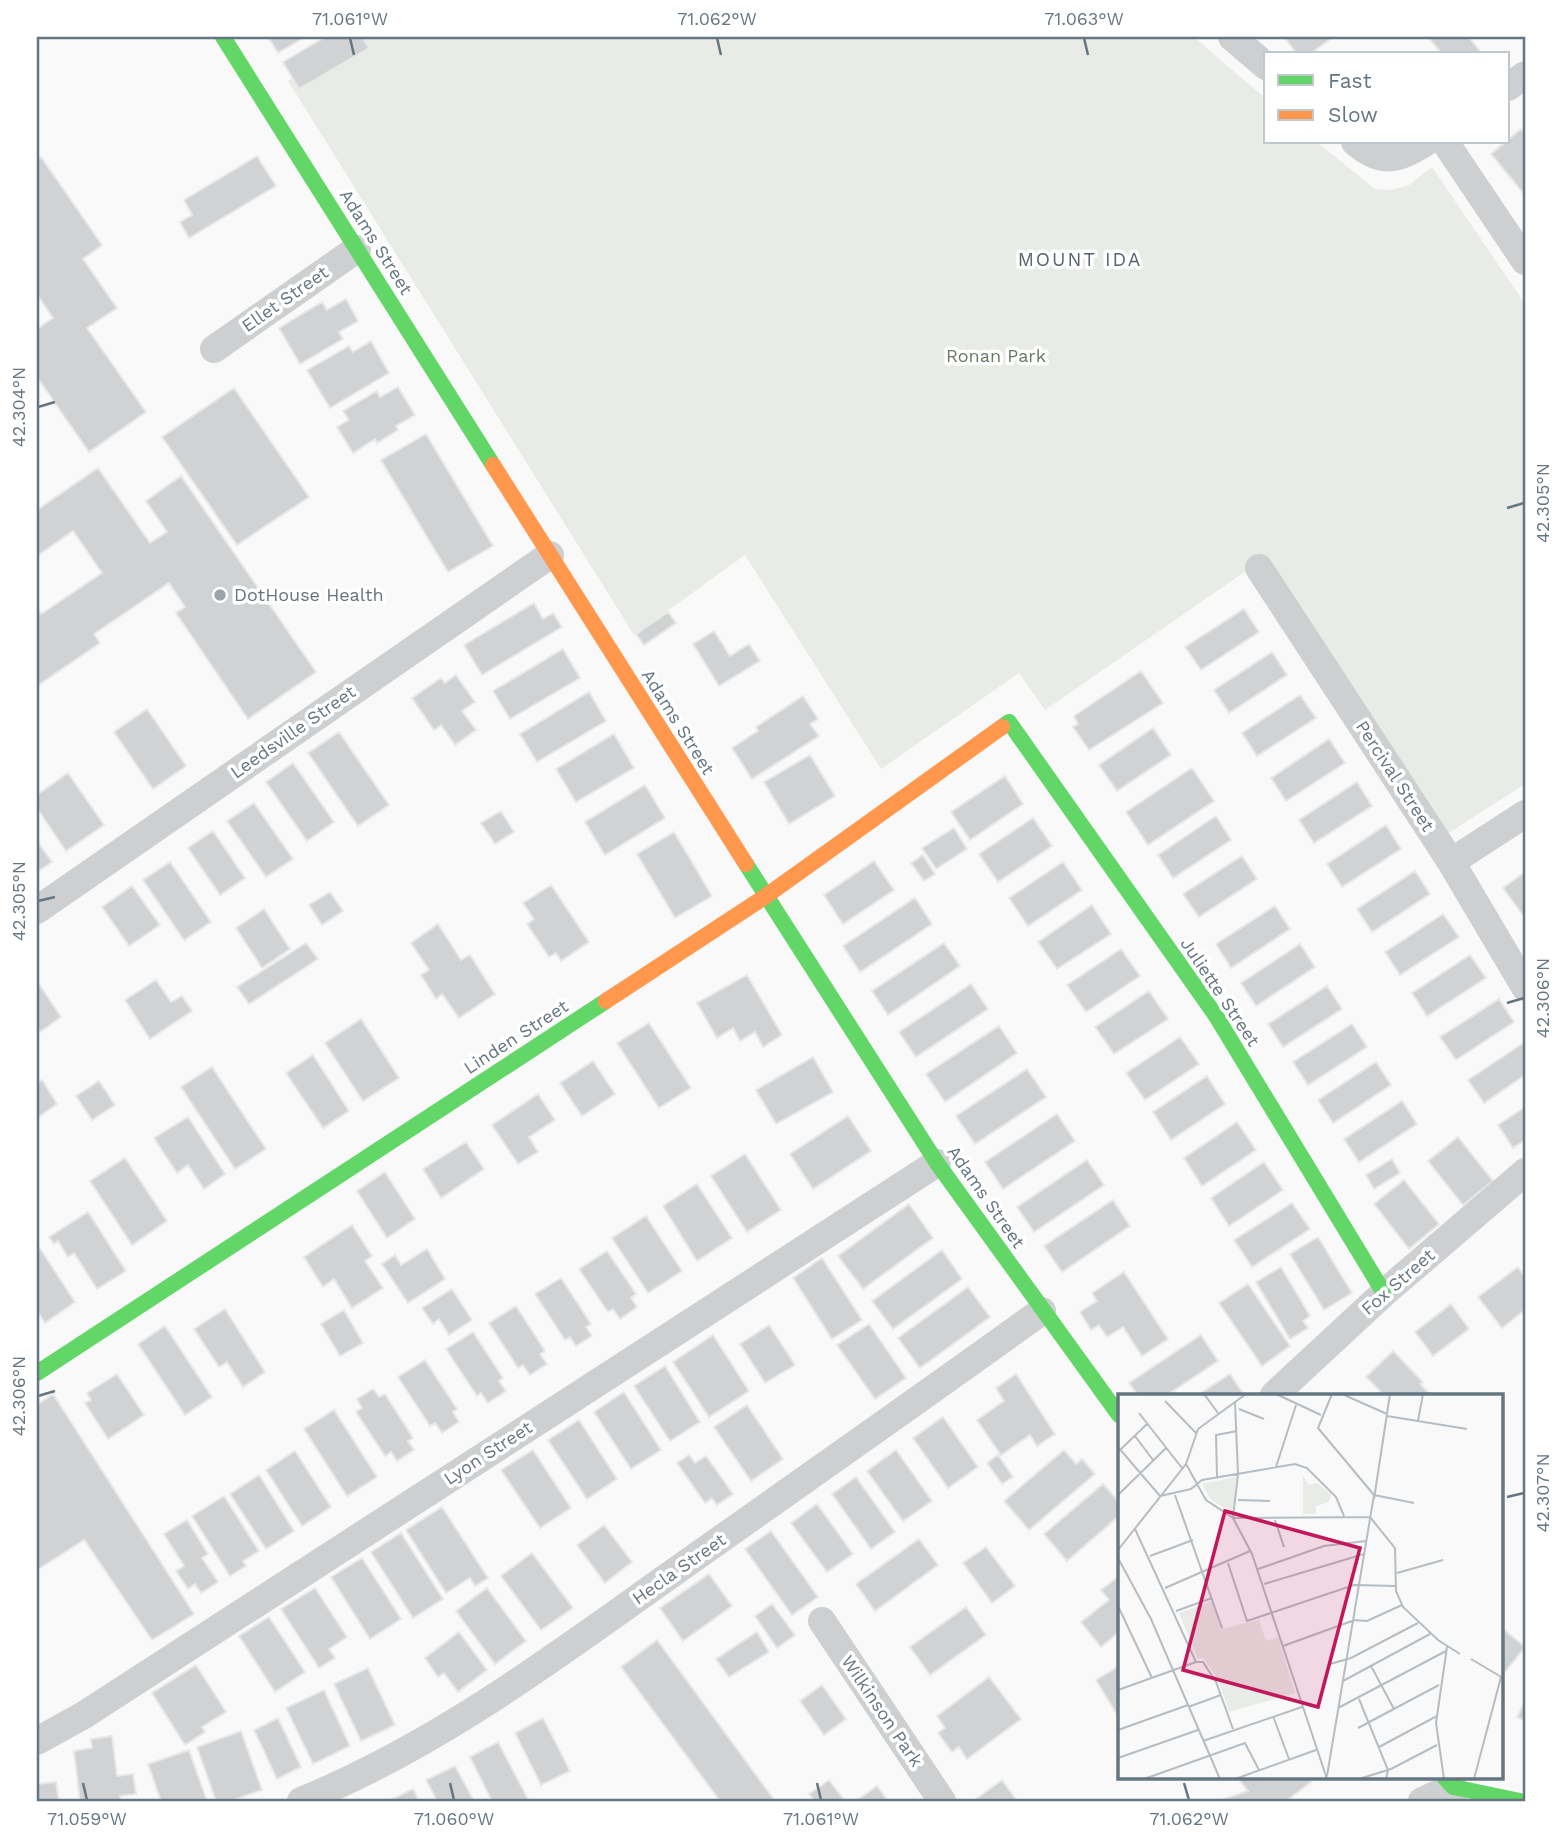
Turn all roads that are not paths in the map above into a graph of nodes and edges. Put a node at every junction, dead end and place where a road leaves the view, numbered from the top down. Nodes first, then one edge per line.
1 (223, 37) edge
2 (1232, 37) edge
3 (1264, 64) edge
4 (1525, 75) edge
5 (1510, 86) edge
6 (1358, 144) edge
7 (1423, 144) edge
8 (1446, 144) edge
9 (357, 249) junction
10 (1525, 261) edge
11 (214, 349) dead end
12 (550, 555) junction
13 (1259, 568) dead end
14 (1009, 722) joint
15 (1525, 814) edge
16 (1451, 862) junction
17 (766, 896) junction
18 (37, 910) edge
19 (1525, 987) edge
20 (937, 1163) junction
21 (1525, 1172) edge
22 (1384, 1293) junction
23 (1042, 1311) junction
24 (37, 1373) edge
25 (1275, 1394) edge
26 (1118, 1415) edge
27 (821, 1621) dead end
28 (37, 1741) edge
29 (1450, 1788) edge
30 (301, 1801) edge
31 (942, 1801) edge
32 (1422, 1801) edge
33 (1520, 1801) edge

1 - 9 street, Adams Street
2 - 3 street
4 - 5 street
6 - 7 street
8 - 10 street
9 - 11 street, Ellet Street
9 - 12 street, Adams Street
12 - 17 street, Adams Street
12 - 18 street, Leedsville Street
13 - 16 street, Percival Street
14 - 17 street, Linden Street
14 - 22 street, Juliette Street
15 - 16 street
16 - 19 street, Percival Street
17 - 20 street, Adams Street
17 - 24 street, Linden Street
20 - 23 street, Adams Street
20 - 28 street, Lyon Street
21 - 22 street, Fox Street
22 - 25 street, Fox Street
23 - 26 street, Adams Street
23 - 30 street, Hecla Street
27 - 31 street, Wilkinson Park
29 - 32 street
29 - 33 street

